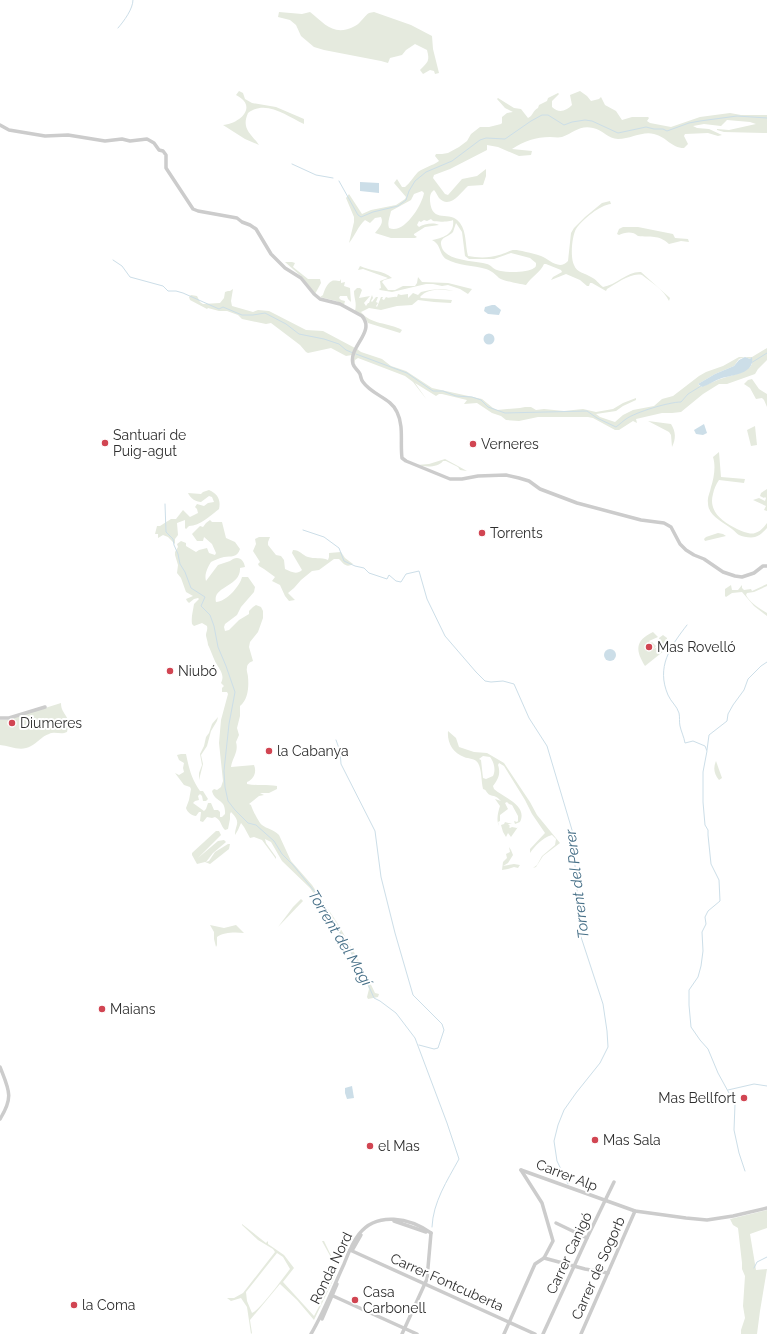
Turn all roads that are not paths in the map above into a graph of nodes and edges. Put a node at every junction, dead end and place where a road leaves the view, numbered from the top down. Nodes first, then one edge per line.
1 (0, 125) edge
2 (767, 566) edge
3 (46, 707) dead end
4 (0, 718) edge
5 (0, 1067) edge
6 (0, 1119) edge
7 (614, 1182) dead end
8 (605, 1201) junction
9 (767, 1208) edge
10 (635, 1212) junction
11 (556, 1223) dead end
12 (587, 1238) junction
13 (351, 1250) junction
14 (544, 1258) junction
15 (574, 1266) junction
16 (608, 1273) junction
17 (425, 1284) junction
18 (331, 1295) junction
19 (510, 1322) junction
20 (405, 1328) junction
21 (312, 1334) edge
22 (402, 1334) edge
23 (417, 1334) edge
24 (504, 1334) edge
25 (535, 1334) edge
26 (543, 1334) edge
27 (581, 1334) edge

1 - 2 street
3 - 4 street
5 - 6 street
7 - 8 street, Carrer Canigó
8 - 10 street, Carrer Alp
8 - 12 street, Carrer Canigó
8 - 14 street, Carrer Alp
9 - 10 street, Carrer Alp
10 - 16 street, Carrer de Sogorb
11 - 12 street
12 - 15 street, Carrer Canigó
13 - 17 street, Carrer Fontcuberta
13 - 17 street, Ronda Nord
13 - 18 street, Ronda Nord
14 - 15 street
14 - 19 street
15 - 16 street
15 - 26 street, Carrer Canigó
16 - 27 street, Carrer de Sogorb
17 - 19 street, Carrer Fontcuberta
17 - 20 street
18 - 20 street
18 - 21 street, Ronda Nord
19 - 24 street
19 - 25 street, Carrer Fontcuberta
20 - 22 street
20 - 23 street

